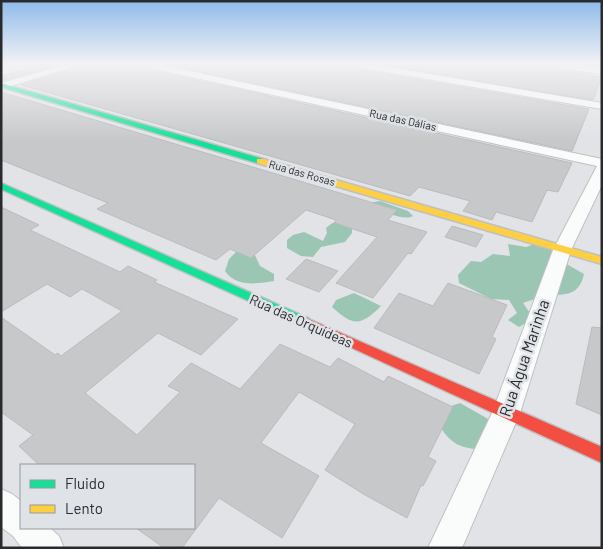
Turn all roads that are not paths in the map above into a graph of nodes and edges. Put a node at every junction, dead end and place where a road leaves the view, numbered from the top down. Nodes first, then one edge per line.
1 (18, 90) edge
2 (264, 90) edge
3 (506, 90) edge
4 (602, 106) edge
5 (602, 163) edge
6 (602, 169) edge
7 (1, 186) edge
8 (562, 250) junction
9 (602, 261) edge
10 (506, 412) junction
11 (602, 455) edge
12 (1, 505) edge
13 (20, 522) edge
14 (27, 529) edge
15 (47, 548) edge
16 (445, 548) edge

1 - 8 street, Rua das Rosas
2 - 5 street, Rua das Dálias
3 - 4 street
6 - 8 street, Rua Água Marinha
7 - 10 street, Rua das Orquídeas
8 - 9 street, Rua das Rosas
8 - 10 street, Rua Água Marinha
10 - 11 street, Rua das Orquídeas
10 - 16 street, Rua Água Marinha
12 - 13 street
14 - 15 street

